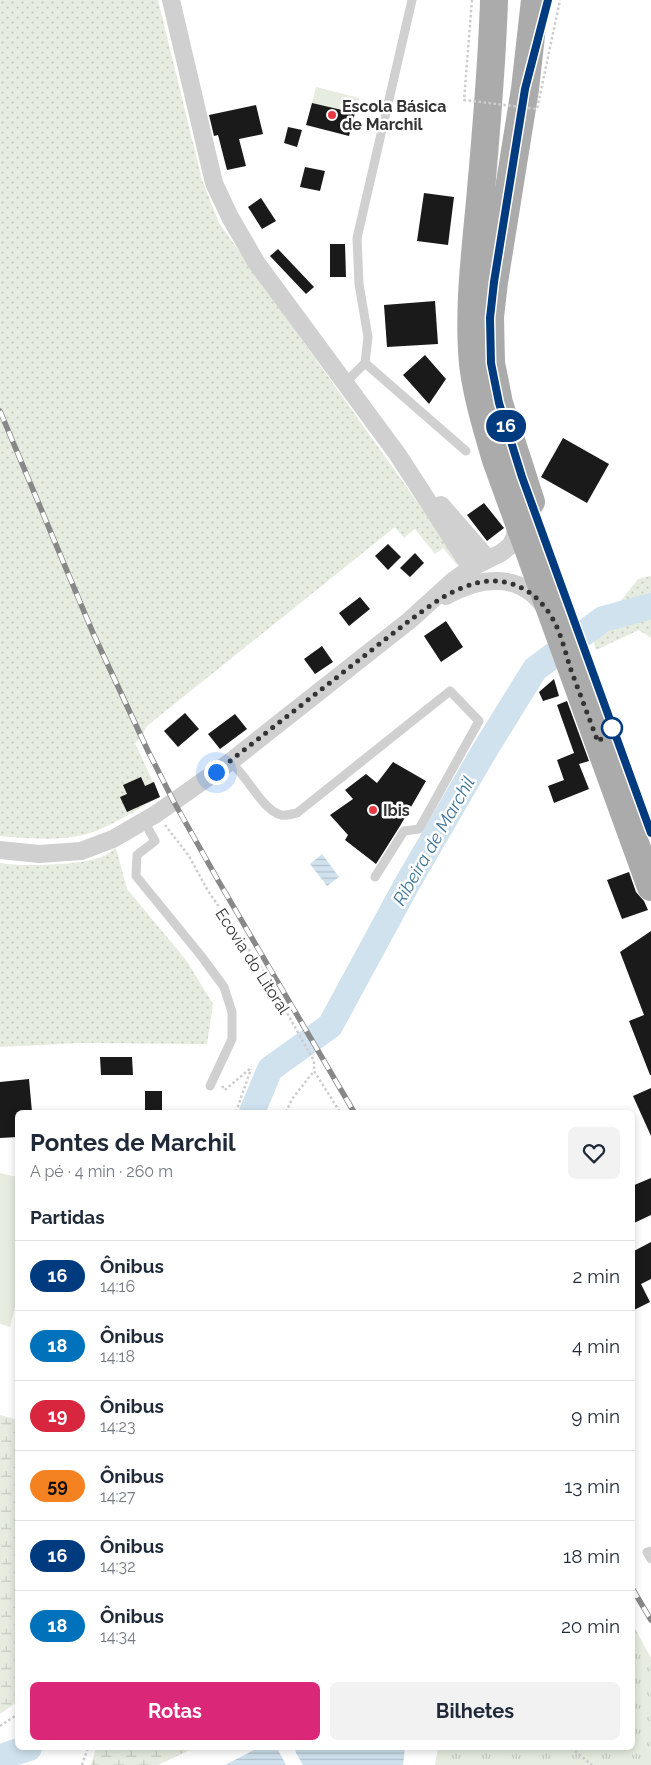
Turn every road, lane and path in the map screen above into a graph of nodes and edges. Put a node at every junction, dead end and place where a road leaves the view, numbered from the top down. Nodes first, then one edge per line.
1 (171, 0) edge
2 (412, 0) edge
3 (472, 0) edge
4 (494, 0) edge
5 (506, 0) edge
6 (535, 0) edge
7 (548, 0) edge
8 (560, 0) edge
9 (491, 71) junction
10 (525, 89) junction
11 (365, 362) junction
12 (344, 383) junction
13 (466, 451) dead end
14 (398, 455) junction
15 (516, 517) junction
16 (488, 559) junction
17 (471, 568) junction
18 (410, 620) junction
19 (563, 621) junction
20 (579, 666) junction
21 (230, 762) junction
22 (150, 818) junction
23 (650, 826) edge
24 (0, 850) edge
25 (375, 877) dead end
26 (651, 887) edge
27 (314, 1071) junction
28 (215, 1076) junction
29 (210, 1086) dead end
30 (237, 1110) edge
31 (287, 1110) edge
32 (339, 1110) edge
33 (651, 1551) edge
34 (651, 1559) edge
35 (15, 1716) edge
36 (0, 1726) edge
37 (87, 1750) edge
38 (573, 1750) edge
39 (82, 1765) edge
40 (592, 1765) edge

1 - 12 street
2 - 11 lane
3 - 8 path, bridge
4 - 9 main road
5 - 9 main road
6 - 10 main road
7 - 10 main road
9 - 15 main road
10 - 19 main road
11 - 12 lane
11 - 13 lane
12 - 14 street
14 - 16 street
14 - 17 street
15 - 16 street
15 - 19 main road
16 - 17 street
17 - 18 street
18 - 19 street
18 - 21 street
19 - 20 main road
20 - 23 main road
20 - 26 main road
21 - 22 street
21 - 25 lane
22 - 24 street
22 - 27 path, Ecovia do Litoral
22 - 28 lane
27 - 31 path
27 - 32 path
28 - 29 lane
28 - 30 path
33 - 34 lane
35 - 36 path
37 - 39 path
38 - 40 path

